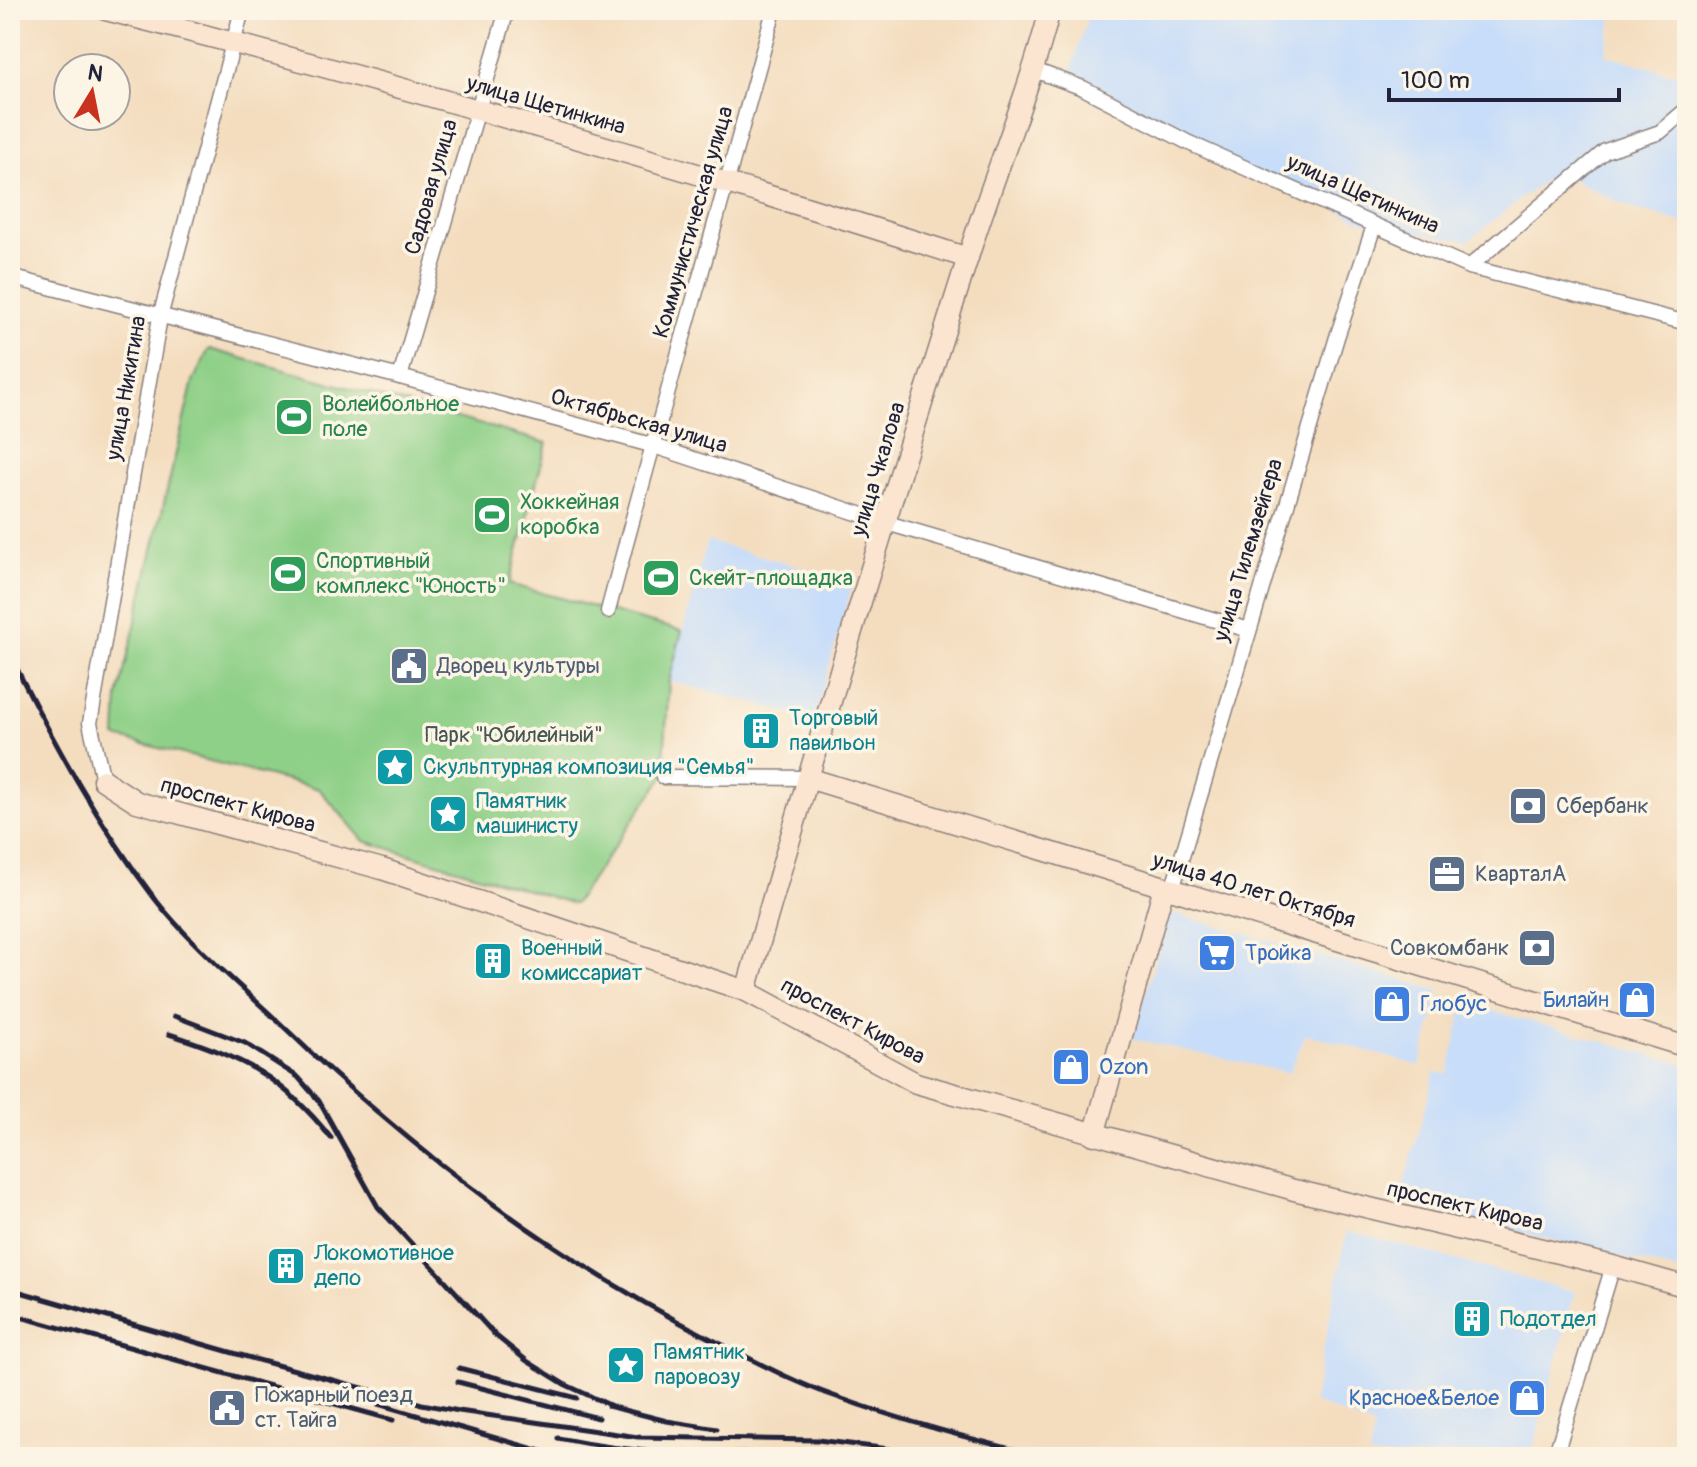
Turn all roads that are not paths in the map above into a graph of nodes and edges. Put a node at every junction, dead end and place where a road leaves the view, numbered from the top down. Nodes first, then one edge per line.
1 (106, 10) edge
2 (242, 10) edge
3 (507, 10) edge
4 (774, 10) edge
5 (1050, 10) edge
6 (233, 42) junction
7 (1034, 70) junction
8 (476, 108) junction
9 (1687, 109) edge
10 (728, 181) junction
11 (1374, 226) junction
12 (968, 258) junction
13 (1469, 267) junction
14 (10, 277) edge
15 (160, 317) junction
16 (1687, 323) edge
17 (400, 377) junction
18 (651, 445) junction
19 (887, 523) junction
20 (608, 611) dead end
21 (1249, 630) junction
22 (663, 777) dead end
23 (808, 778) junction
24 (103, 780) joint
25 (1168, 888) junction
26 (746, 991) junction
27 (1687, 1047) edge
28 (1094, 1135) junction
29 (1613, 1266) junction
30 (1687, 1287) edge
31 (1555, 1457) edge

1 - 6 street, улица Щетинкина
2 - 6 street, улица Никитина
3 - 8 street, Садовая улица
4 - 10 street, Коммунистическая улица
5 - 7 street, улица Чкалова
6 - 8 street, улица Щетинкина
6 - 15 street, улица Никитина
7 - 11 street, улица Щетинкина
7 - 12 street, улица Чкалова
8 - 10 street, улица Щетинкина
8 - 17 street, Садовая улица
9 - 13 street
10 - 12 street, улица Щетинкина
10 - 18 street, Коммунистическая улица
11 - 13 street, улица Щетинкина
11 - 21 street, улица Тилемзейгера
12 - 19 street, улица Чкалова
13 - 16 street, улица Щетинкина
14 - 15 street, Октябрьская улица
15 - 17 street, Октябрьская улица
15 - 24 street, улица Никитина
17 - 18 street, Октябрьская улица
18 - 19 street, Октябрьская улица
18 - 20 street, Коммунистическая улица
19 - 21 street, Октябрьская улица
19 - 23 street, улица Чкалова
21 - 25 street, улица Тилемзейгера
22 - 23 street
23 - 25 street, улица 40 лет Октября
23 - 26 street, улица Чкалова
24 - 26 street, проспект Кирова
25 - 27 street, улица 40 лет Октября
25 - 28 street, улица Тилемзейгера
26 - 28 street, проспект Кирова
28 - 29 street, проспект Кирова
29 - 30 street, проспект Кирова
29 - 31 street

